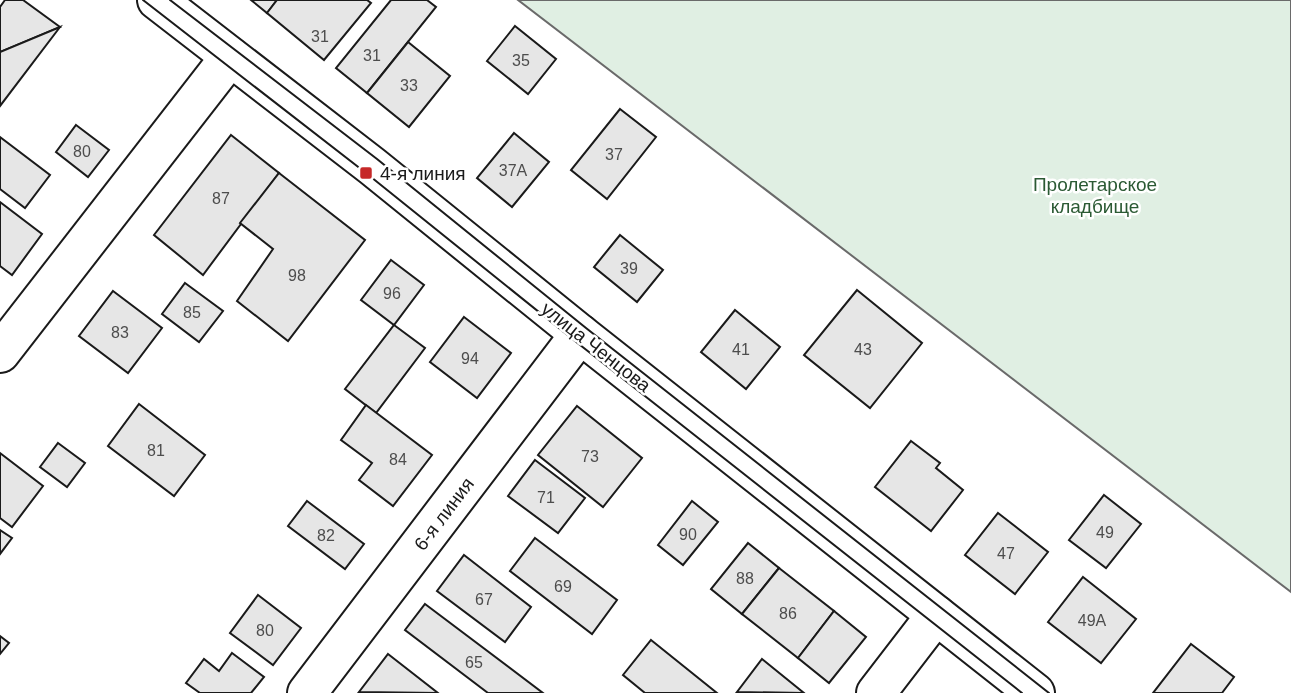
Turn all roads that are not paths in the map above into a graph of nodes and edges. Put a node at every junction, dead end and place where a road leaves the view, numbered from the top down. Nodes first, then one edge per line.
1 (157, 0) edge
2 (230, 57) junction
3 (580, 334) junction
4 (0, 353) edge
5 (936, 615) junction
6 (307, 693) edge
7 (876, 693) edge
8 (1035, 693) edge

1 - 2 street, улица Ченцова
2 - 3 street, улица Ченцова
2 - 4 street
3 - 5 street, улица Ченцова
3 - 6 street, 6-я линия
5 - 7 street
5 - 8 street, улица Ченцова

